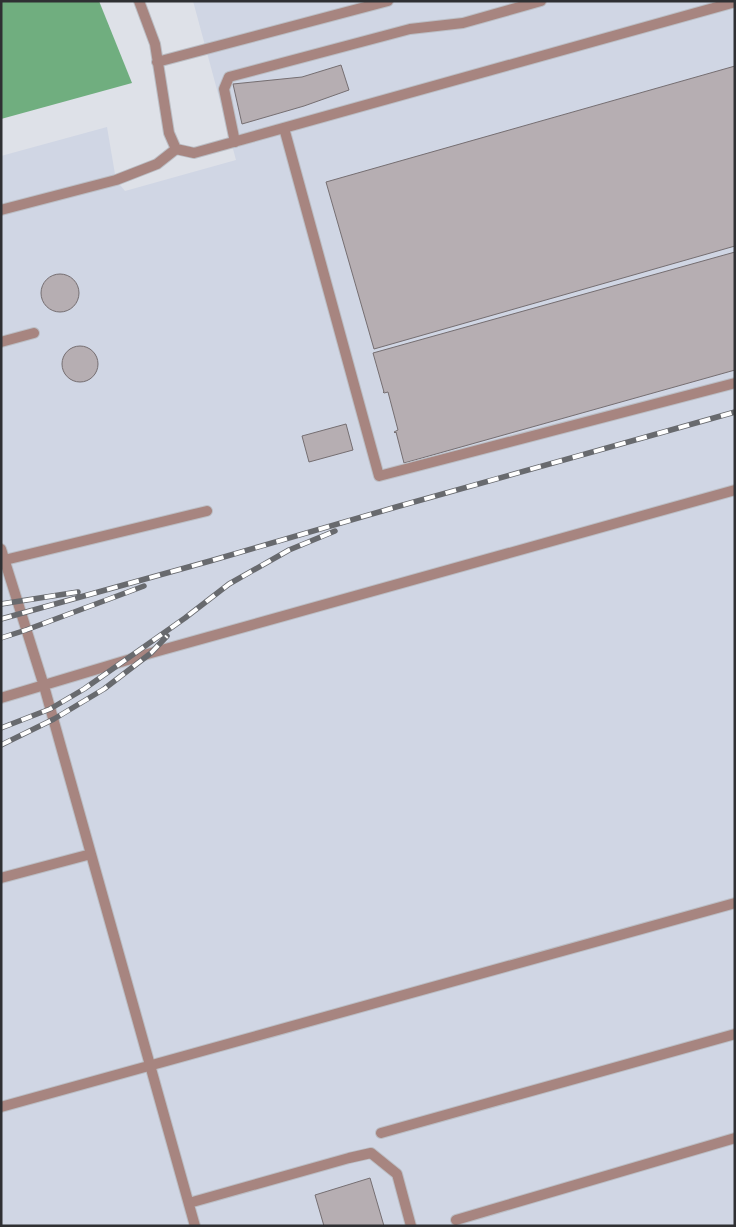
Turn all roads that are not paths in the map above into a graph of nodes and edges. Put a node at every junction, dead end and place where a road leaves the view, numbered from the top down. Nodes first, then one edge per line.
1 (139, 1) edge
2 (388, 1) edge
3 (541, 1) edge
4 (735, 2) edge
5 (158, 62) junction
6 (284, 128) junction
7 (235, 142) junction
8 (176, 149) junction
9 (1, 210) edge
10 (34, 333) dead end
11 (1, 342) edge
12 (735, 383) edge
13 (735, 490) edge
14 (207, 511) dead end
15 (1, 549) edge
16 (3, 560) edge
17 (44, 686) junction
18 (1, 698) edge
19 (91, 854) junction
20 (1, 878) edge
21 (735, 903) edge
22 (735, 1034) edge
23 (150, 1066) junction
24 (1, 1107) edge
25 (381, 1133) dead end
26 (735, 1138) edge
27 (189, 1204) junction
28 (456, 1220) dead end
29 (195, 1226) edge
30 (411, 1226) edge

1 - 5 lane
2 - 5 lane
3 - 7 lane
4 - 6 lane
5 - 8 lane
6 - 7 lane
6 - 12 lane
7 - 8 lane
8 - 9 lane
10 - 11 lane
13 - 17 lane
14 - 16 lane
15 - 16 lane
16 - 17 lane
17 - 18 lane
17 - 19 lane
19 - 20 lane
19 - 23 lane
21 - 23 lane
22 - 25 lane
23 - 24 lane
23 - 27 lane
26 - 28 lane
27 - 29 lane
27 - 30 lane

